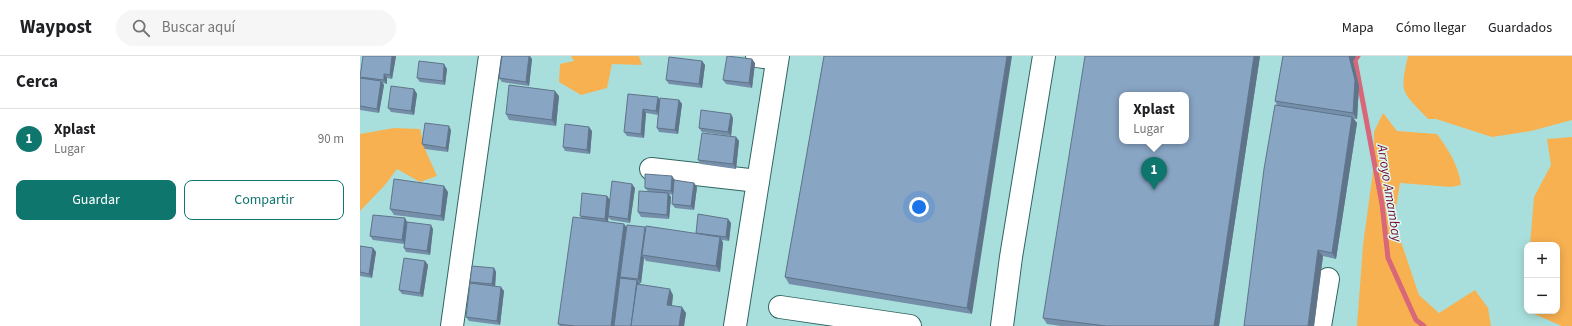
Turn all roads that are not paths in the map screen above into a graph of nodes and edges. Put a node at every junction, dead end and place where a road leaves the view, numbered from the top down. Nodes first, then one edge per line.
1 (490, 56) edge
2 (1044, 56) edge
3 (771, 57) edge
4 (651, 169) dead end
5 (758, 181) junction
6 (1328, 279) dead end
7 (780, 307) dead end
8 (452, 326) edge
9 (735, 326) edge
10 (910, 326) edge
11 (1002, 326) edge
12 (1320, 326) edge

1 - 8 street
2 - 11 street
3 - 5 street
4 - 5 street
5 - 9 street
6 - 12 street
7 - 10 street

